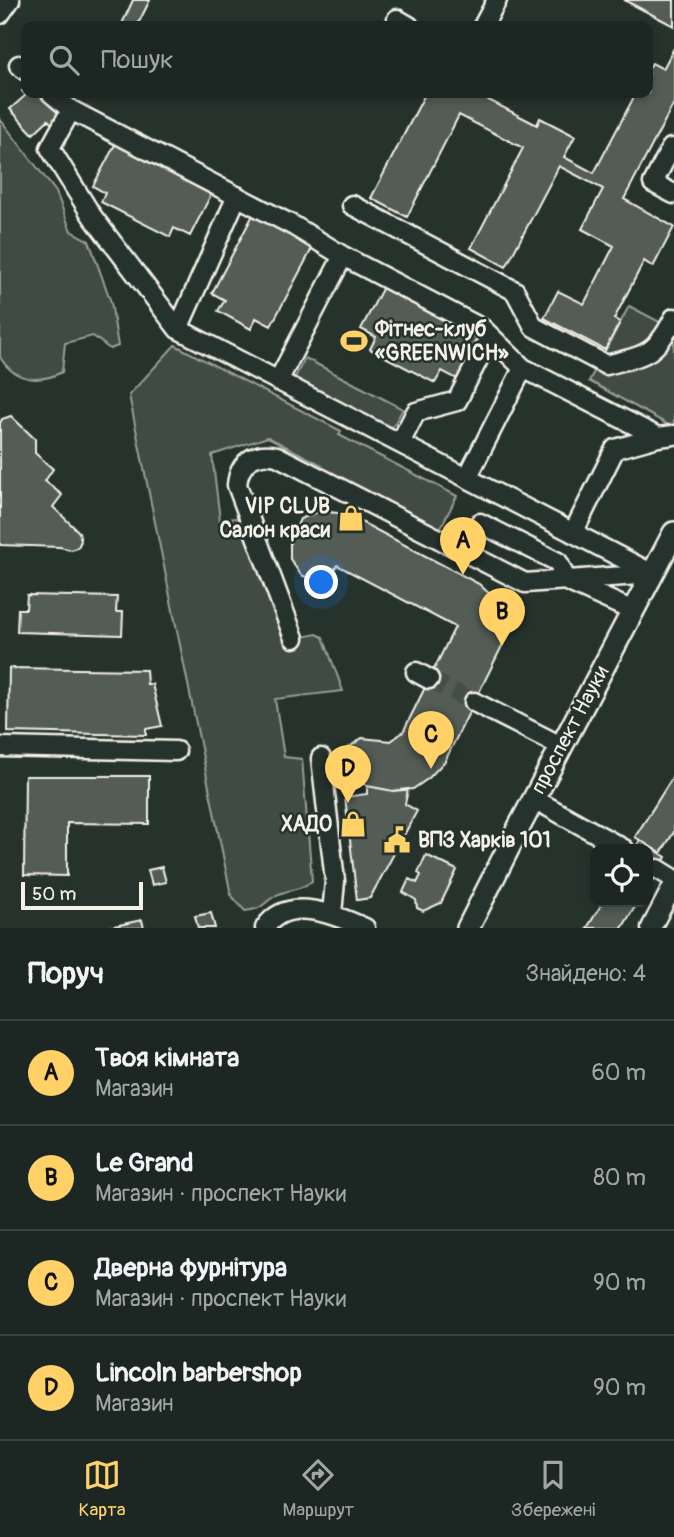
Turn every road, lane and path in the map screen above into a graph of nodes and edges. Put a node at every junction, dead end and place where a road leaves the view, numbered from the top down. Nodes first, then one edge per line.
1 (10, 0) edge
2 (497, 0) edge
3 (0, 14) edge
4 (486, 21) edge
5 (57, 98) edge
6 (71, 110) junction
7 (671, 148) dead end
8 (674, 194) edge
9 (241, 198) junction
10 (352, 205) dead end
11 (344, 256) junction
12 (674, 318) edge
13 (178, 328) junction
14 (489, 336) junction
15 (523, 368) junction
16 (278, 381) junction
17 (666, 436) edge
18 (400, 443) junction
19 (467, 478) junction
20 (480, 523) dead end
21 (573, 533) junction
22 (674, 533) edge
23 (653, 574) junction
24 (567, 581) junction
25 (633, 611) junction
26 (294, 638) dead end
27 (474, 702) tunnel mouth
28 (561, 746) junction
29 (0, 747) edge
30 (176, 751) dead end
31 (321, 758) dead end
32 (534, 799) junction
33 (615, 844) edge
34 (658, 869) dead end
35 (674, 881) edge
36 (332, 914) junction
37 (264, 928) edge
38 (365, 928) edge
39 (468, 928) edge
40 (651, 928) edge

1 - 3 street
2 - 4 street
5 - 6 street
6 - 9 street
6 - 13 street
7 - 8 street
9 - 11 street
9 - 13 street
10 - 12 street
11 - 14 street
11 - 16 street
13 - 16 street
14 - 15 street
14 - 18 street
15 - 17 street
15 - 19 street
16 - 18 street
17 - 21 street
18 - 19 street
19 - 21 street
20 - 24 street
21 - 23 street
22 - 23 main road, проспект Науки
23 - 24 street
23 - 25 main road, проспект Науки
24 - 25 street
24 - 26 street
25 - 28 main road, проспект Науки
27 - 28 street
28 - 32 main road, проспект Науки
29 - 30 street
31 - 36 street
32 - 33 street
32 - 39 main road, проспект Науки
34 - 35 street
35 - 40 street
36 - 37 street
36 - 38 street

